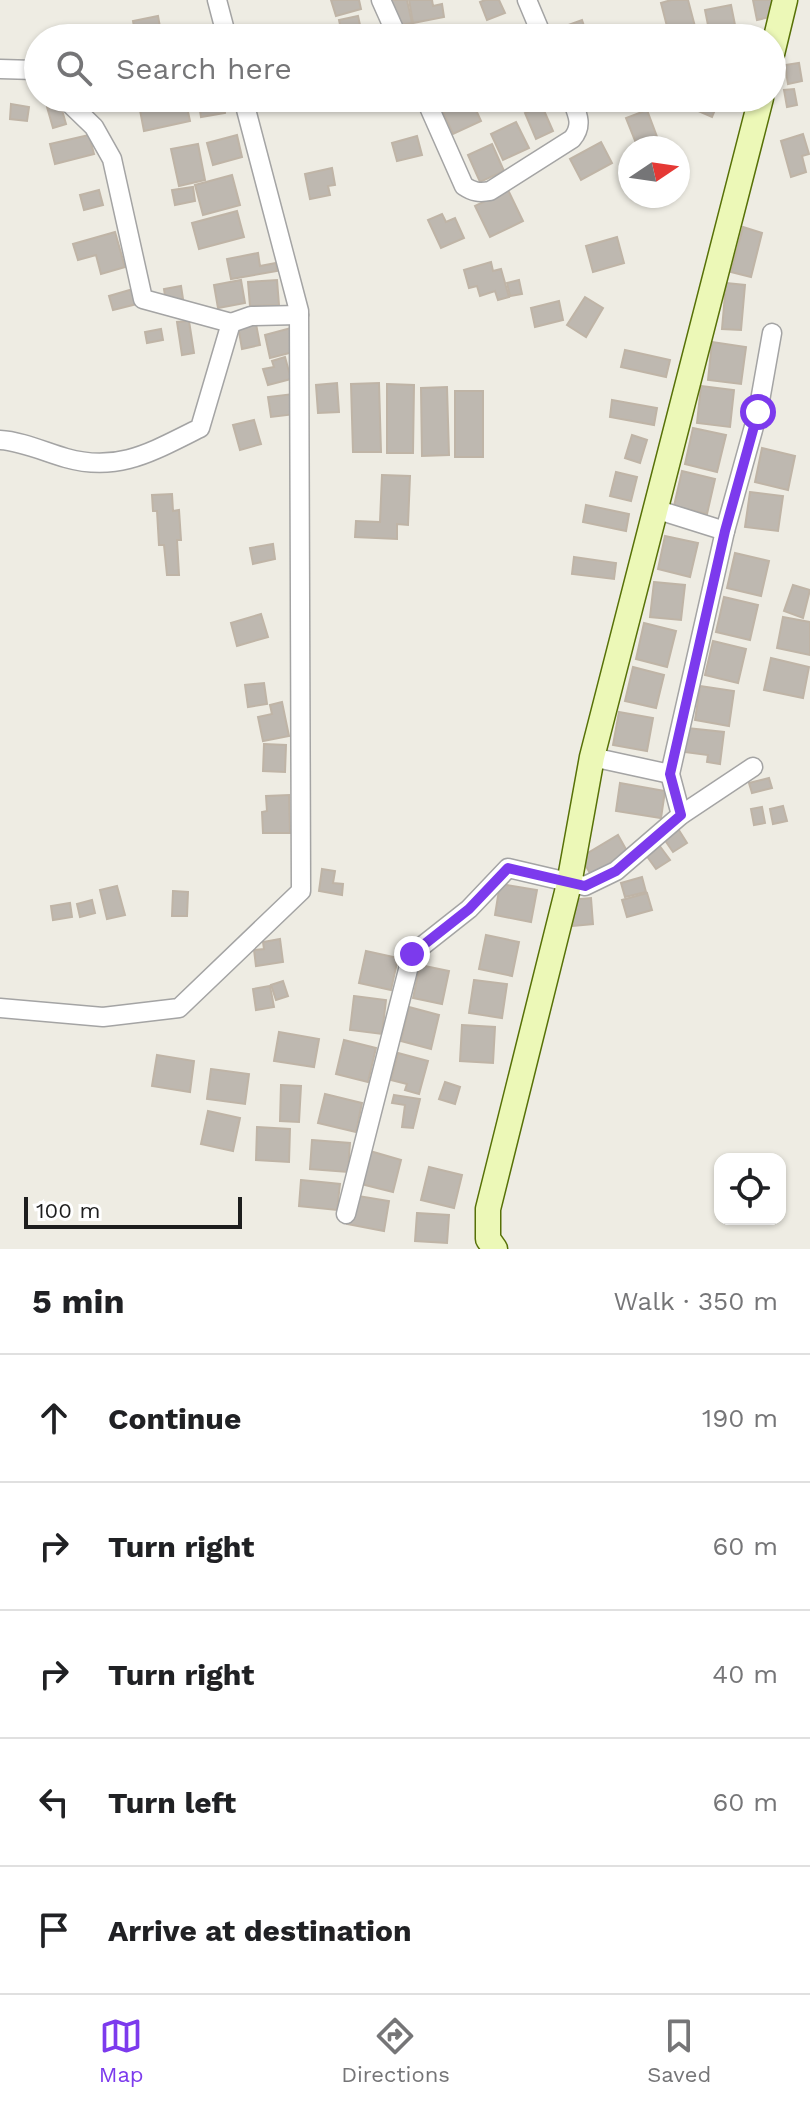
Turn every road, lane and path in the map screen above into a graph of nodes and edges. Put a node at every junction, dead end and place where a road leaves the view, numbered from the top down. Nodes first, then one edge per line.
1 (217, 0) edge
2 (381, 0) edge
3 (527, 0) edge
4 (785, 0) edge
5 (223, 24) edge
6 (392, 24) edge
7 (537, 24) edge
8 (779, 24) edge
9 (0, 69) edge
10 (24, 70) edge
11 (78, 112) edge
12 (247, 112) edge
13 (431, 112) edge
14 (576, 112) edge
15 (757, 112) edge
16 (299, 315) junction
17 (231, 323) junction
18 (772, 333) dead end
19 (0, 440) edge
20 (655, 509) junction
21 (725, 531) junction
22 (592, 757) junction
23 (753, 767) dead end
24 (670, 774) junction
25 (681, 815) junction
26 (569, 884) junction
27 (0, 1008) edge
28 (346, 1214) dead end
29 (495, 1249) edge

1 - 5 street
2 - 6 street
3 - 7 street
4 - 8 street
9 - 10 street
11 - 17 street
12 - 16 street
13 - 14 street
15 - 20 street
16 - 17 street
16 - 27 street
17 - 19 street
18 - 21 street
20 - 21 street
20 - 22 street
21 - 24 street
22 - 24 street
22 - 26 street
23 - 25 street
24 - 25 street
25 - 26 street
26 - 28 street
26 - 29 street

